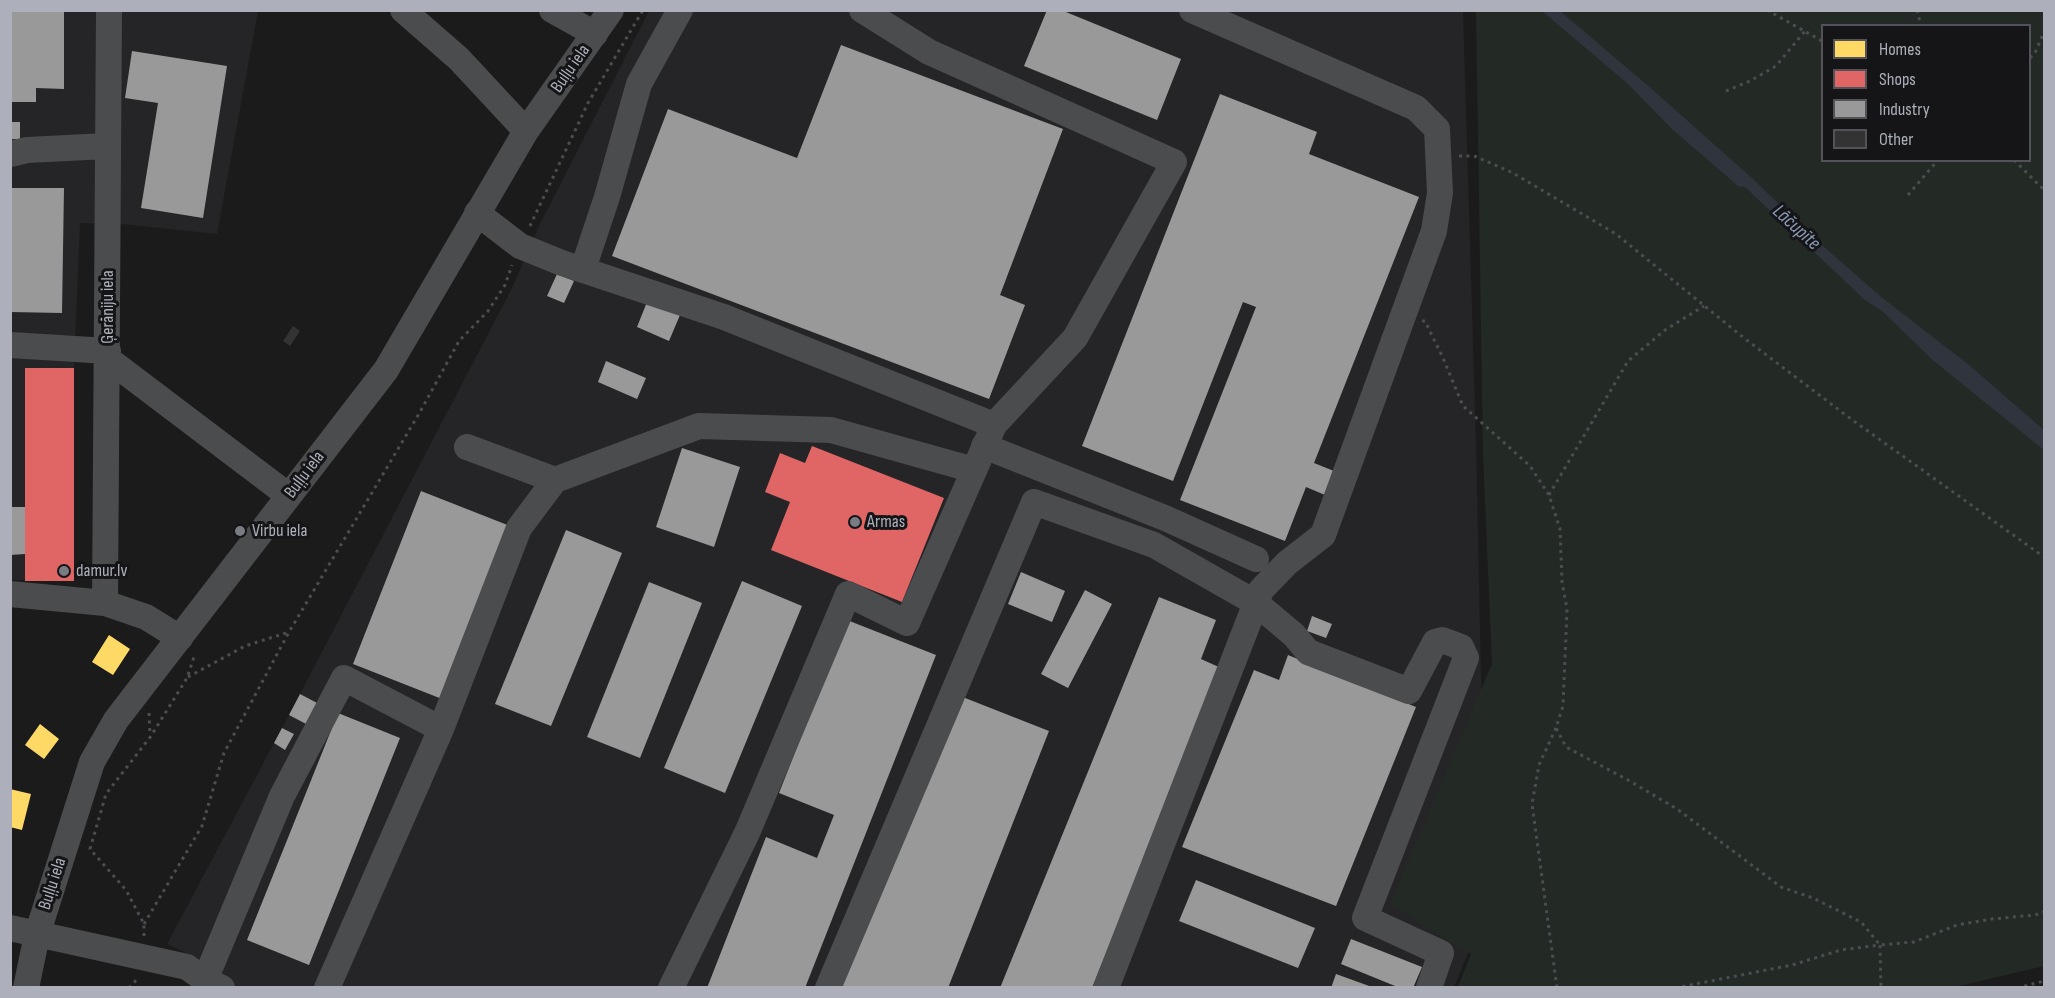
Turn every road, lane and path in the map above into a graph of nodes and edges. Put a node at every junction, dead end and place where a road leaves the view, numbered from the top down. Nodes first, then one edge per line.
1 (109, 10) edge
2 (403, 10) edge
3 (552, 10) edge
4 (611, 10) edge
5 (644, 10) edge
6 (680, 10) edge
7 (862, 10) edge
8 (1192, 10) edge
9 (1767, 10) edge
10 (1805, 31) junction
11 (2044, 32) edge
12 (595, 34) junction
13 (1821, 40) edge
14 (2031, 57) edge
15 (1726, 91) dead end
16 (526, 131) junction
17 (107, 146) junction
18 (10, 154) edge
19 (1439, 157) junction
20 (1936, 162) edge
21 (2016, 162) edge
22 (2044, 190) edge
23 (1908, 195) dead end
24 (477, 213) junction
25 (520, 246) junction
26 (583, 269) junction
27 (1704, 306) junction
28 (1403, 315) junction
29 (10, 345) edge
30 (108, 355) junction
31 (989, 436) junction
32 (467, 447) dead end
33 (974, 470) junction
34 (555, 480) junction
35 (1550, 495) junction
36 (289, 496) junction
37 (2044, 557) edge
38 (1256, 559) dead end
39 (10, 594) edge
40 (105, 603) junction
41 (1256, 603) junction
42 (289, 632) junction
43 (188, 643) junction
44 (188, 677) junction
45 (1556, 728) junction
46 (441, 729) junction
47 (2044, 912) edge
48 (144, 924) junction
49 (10, 928) edge
50 (37, 935) junction
51 (1880, 945) junction
52 (144, 958) junction
53 (2044, 981) edge
54 (213, 984) edge
55 (26, 987) edge
56 (327, 987) edge
57 (671, 987) edge
58 (828, 987) edge
59 (1106, 987) edge
60 (1429, 987) edge
61 (1557, 987) edge
62 (1675, 987) edge
63 (1881, 987) edge
64 (2017, 987) edge

1 - 17 street, Ģerāniju iela
2 - 16 street
3 - 12 street
4 - 12 street, Buļļu iela
5 - 25 path
6 - 26 street
7 - 31 street
8 - 19 street
9 - 10 path
10 - 13 path
10 - 15 path
11 - 14 path
12 - 16 street, Buļļu iela
16 - 24 street, Buļļu iela
17 - 18 street
17 - 30 street, Ģerāniju iela
19 - 27 path
19 - 28 street
20 - 23 path
21 - 22 path
24 - 25 street
24 - 36 street, Buļļu iela
25 - 26 street
25 - 42 path
26 - 31 street
27 - 35 path
27 - 37 path
28 - 35 path
28 - 41 street
29 - 30 street
30 - 36 street
30 - 40 street, Ģerāniju iela
31 - 33 street
31 - 38 street
32 - 34 street
33 - 34 street
33 - 57 street
34 - 46 street
35 - 45 path
36 - 43 street, Buļļu iela
39 - 40 street
40 - 43 street
41 - 58 street
41 - 59 street
41 - 60 street
42 - 44 path
42 - 48 path
43 - 44 path
43 - 50 street, Buļļu iela
44 - 48 path
45 - 51 path
45 - 61 path
46 - 54 street
46 - 56 street
47 - 51 path
48 - 52 path
49 - 50 street
50 - 52 street
50 - 55 street, Buļļu iela
51 - 62 path
51 - 63 path
52 - 54 street
53 - 64 path

